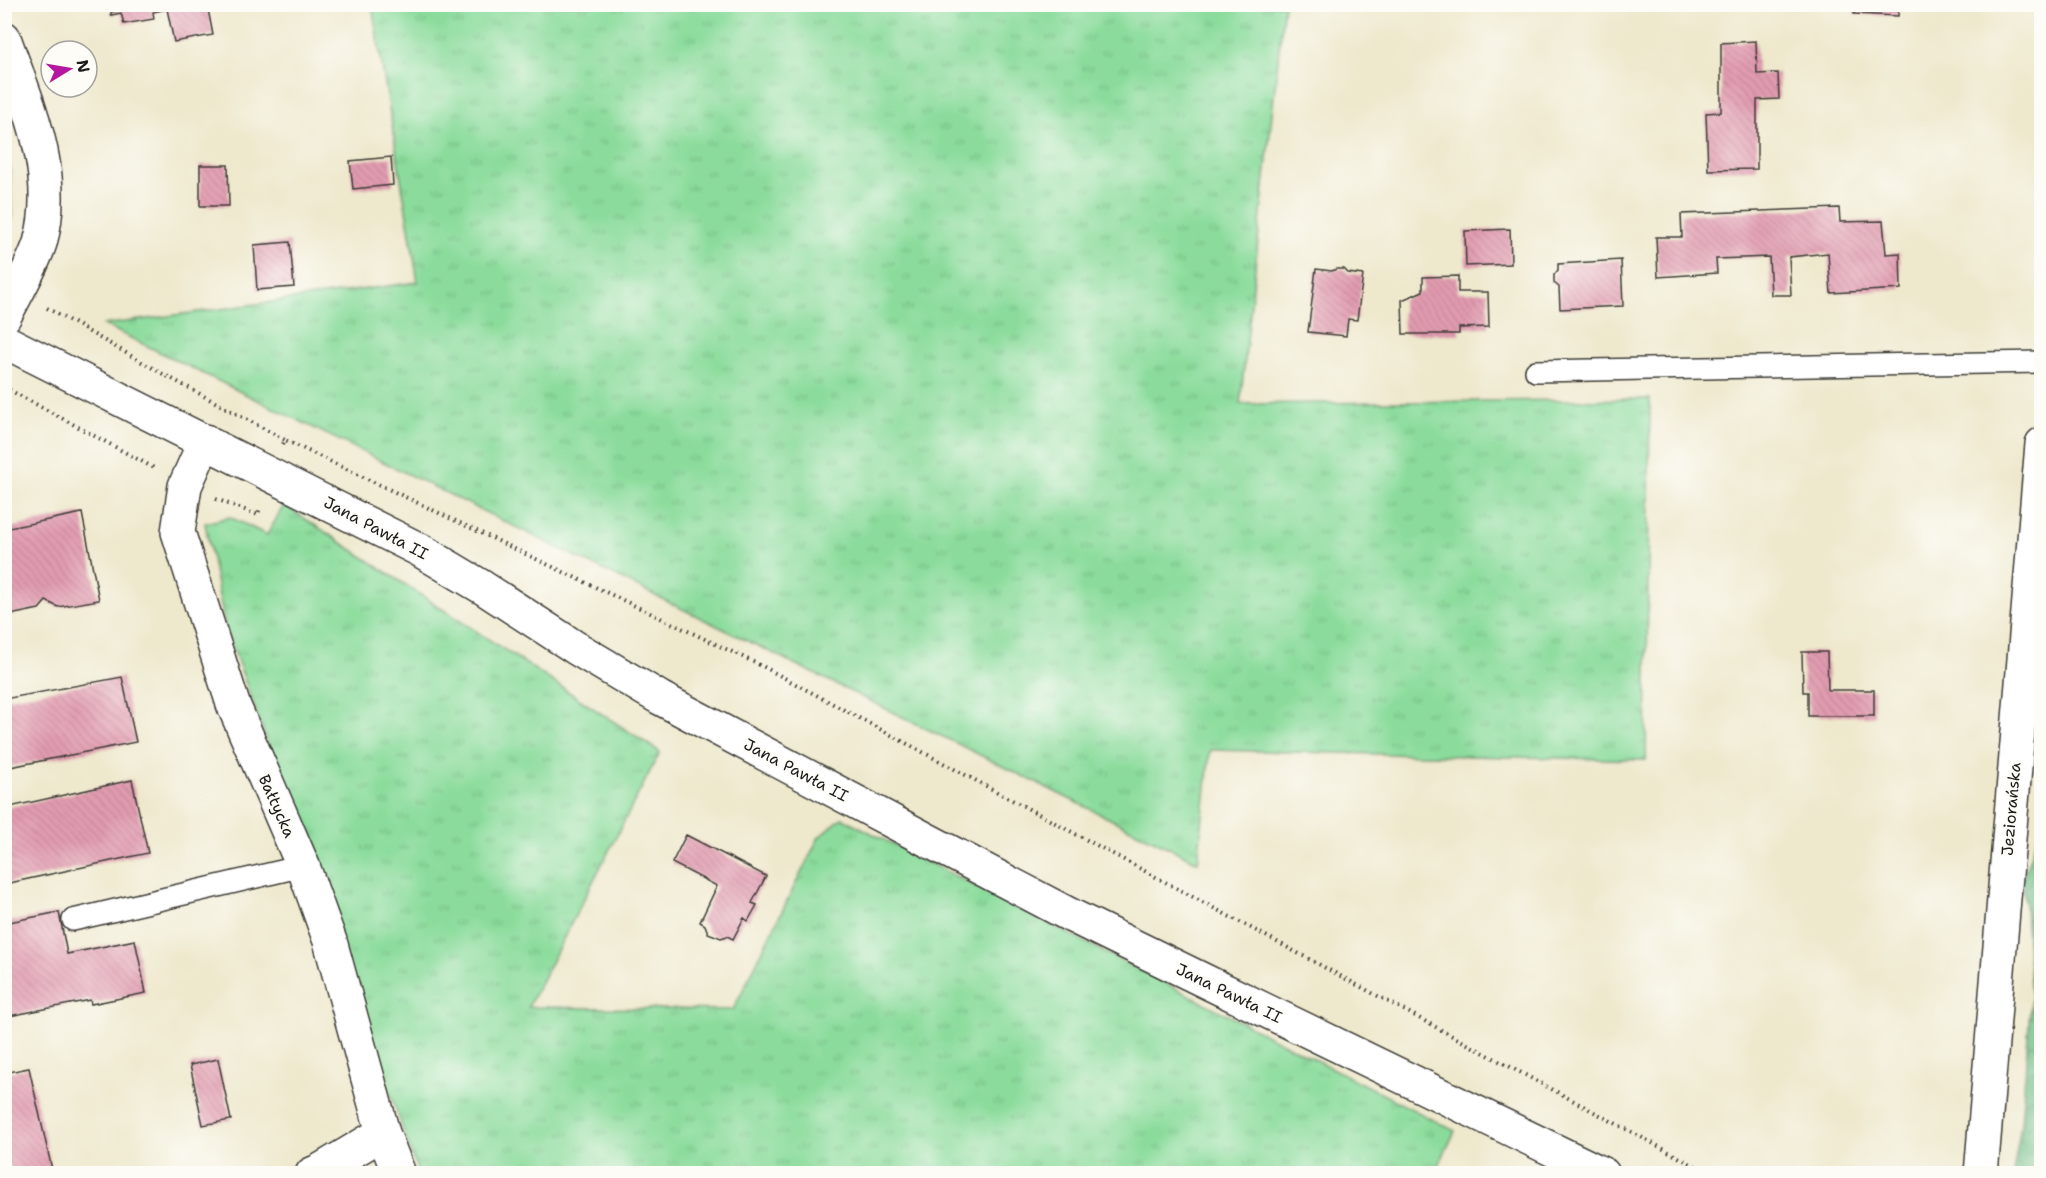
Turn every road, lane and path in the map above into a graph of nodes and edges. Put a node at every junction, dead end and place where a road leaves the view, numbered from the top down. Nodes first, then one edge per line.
1 (4, 38) edge
2 (11, 304) edge
3 (4, 341) edge
4 (2042, 362) edge
5 (1536, 371) dead end
6 (4, 387) edge
7 (285, 440) junction
8 (205, 441) junction
9 (2042, 444) edge
10 (271, 474) junction
11 (185, 486) junction
12 (303, 866) junction
13 (73, 921) dead end
14 (384, 1133) junction
15 (312, 1173) edge
16 (399, 1173) edge
17 (1603, 1173) edge
18 (1710, 1173) edge
19 (1981, 1173) edge

1 - 2 street
2 - 7 path
3 - 8 street, Jana Pawła II
4 - 5 lane
6 - 11 path
7 - 10 path
7 - 18 path
8 - 10 street, Jana Pawła II
8 - 11 street, Bałtycka
9 - 19 street, Jeziorańska
10 - 11 path
10 - 17 street, Jana Pawła II
11 - 12 street, Bałtycka
12 - 13 lane
12 - 14 street, Bałtycka
14 - 15 street
14 - 16 street, Bałtycka

